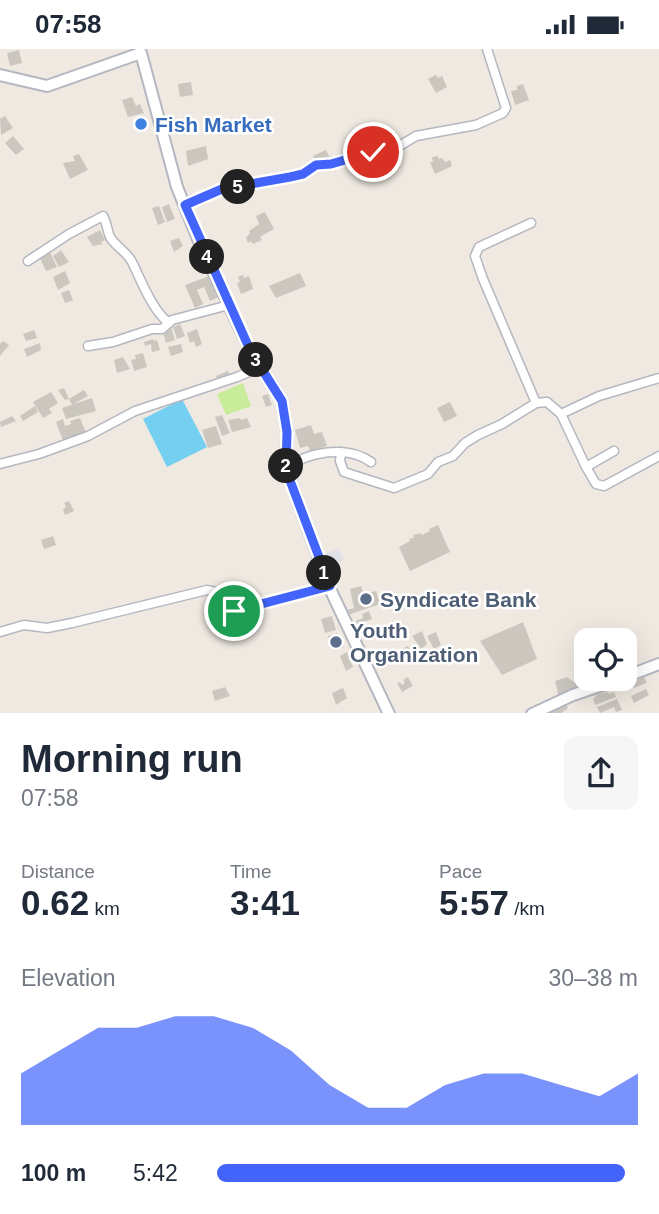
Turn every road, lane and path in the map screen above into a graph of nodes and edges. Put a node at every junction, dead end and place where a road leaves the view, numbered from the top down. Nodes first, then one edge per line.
1 (487, 49) edge
2 (141, 51) edge
3 (0, 75) edge
4 (185, 205) junction
5 (531, 223) dead end
6 (28, 261) dead end
7 (229, 305) junction
8 (169, 323) junction
9 (88, 345) dead end
10 (259, 365) junction
11 (659, 378) edge
12 (536, 403) junction
13 (561, 414) junction
14 (614, 451) dead end
15 (341, 452) junction
16 (659, 456) edge
17 (371, 462) dead end
18 (0, 464) edge
19 (586, 467) junction
20 (286, 470) junction
21 (330, 586) junction
22 (0, 632) edge
23 (659, 664) edge
24 (637, 672) edge
25 (585, 691) edge
26 (389, 713) edge
27 (532, 713) edge

1 - 4 street
2 - 3 main road
2 - 4 main road
4 - 7 main road
5 - 12 street
6 - 8 street
7 - 8 street
7 - 10 main road
8 - 9 street
10 - 18 street
10 - 20 main road
11 - 13 street
12 - 13 street
12 - 15 street
13 - 19 street
14 - 19 street
15 - 17 street
15 - 20 street
16 - 19 street
20 - 21 main road
21 - 22 street
21 - 26 main road
23 - 24 main road
25 - 27 main road

